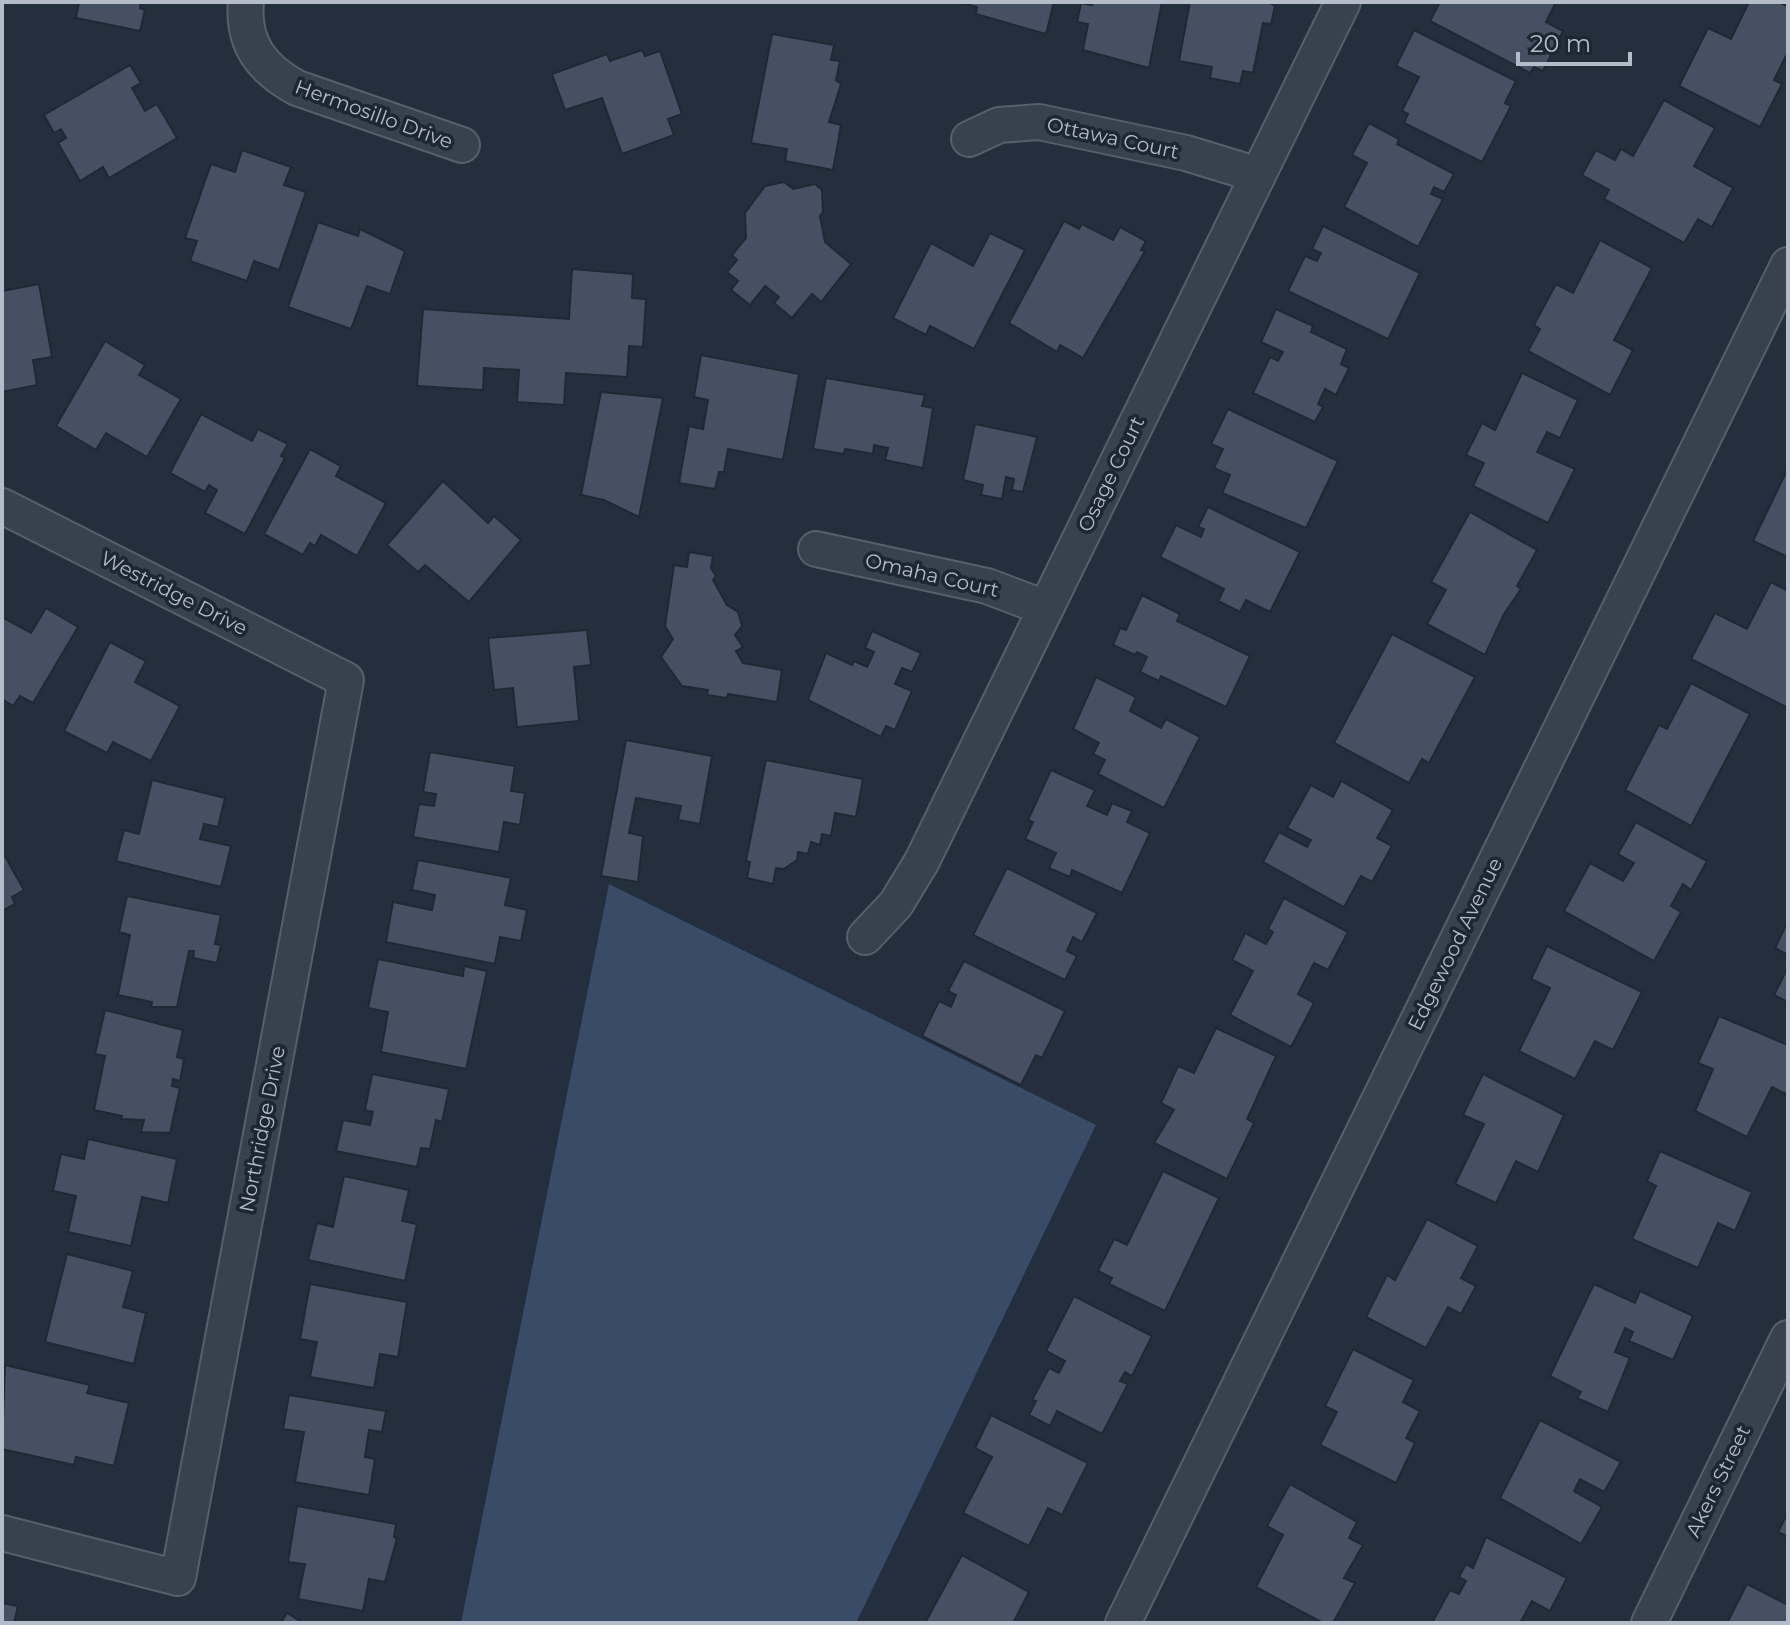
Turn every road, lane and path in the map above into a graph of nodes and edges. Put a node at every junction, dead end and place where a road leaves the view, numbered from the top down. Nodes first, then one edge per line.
1 (246, 2) edge
2 (1343, 2) edge
3 (969, 139) dead end
4 (462, 145) dead end
5 (1258, 175) junction
6 (1788, 265) edge
7 (2, 506) edge
8 (816, 549) dead end
9 (1045, 608) junction
10 (346, 680) joint
11 (865, 937) dead end
12 (1788, 1338) edge
13 (2, 1533) edge
14 (1123, 1623) edge
15 (1649, 1623) edge

1 - 4 street, Hermosillo Drive
2 - 5 street, Osage Court
3 - 5 street, Ottawa Court
5 - 9 street, Osage Court
6 - 14 street, Edgewood Avenue
7 - 10 street, Westridge Drive
8 - 9 street, Omaha Court
9 - 11 street, Osage Court
10 - 13 street, Northridge Drive
12 - 15 street, Akers Street

